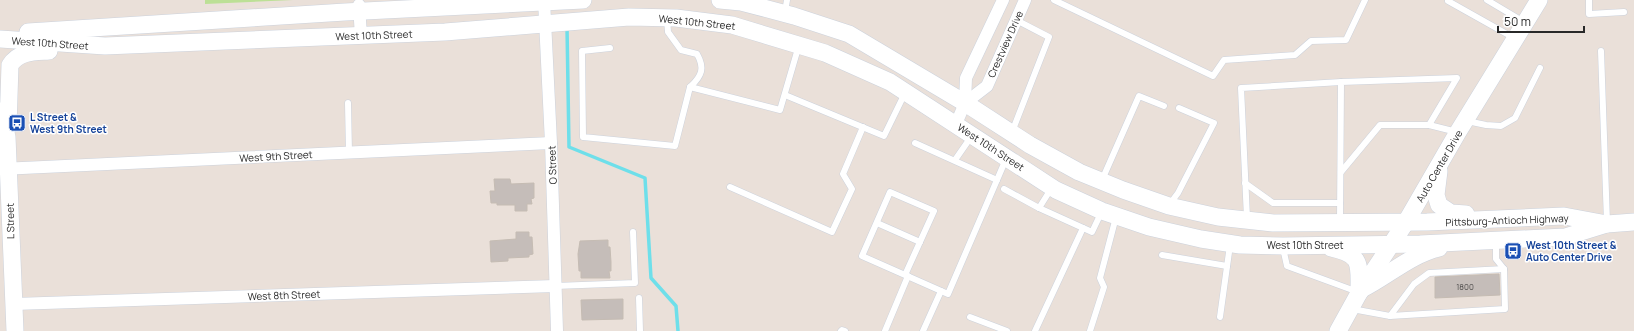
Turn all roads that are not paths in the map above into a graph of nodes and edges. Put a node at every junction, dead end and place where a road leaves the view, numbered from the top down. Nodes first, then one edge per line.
1 (583, 0) edge
2 (720, 0) edge
3 (1003, 0) edge
4 (1025, 0) edge
5 (1054, 0) edge
6 (1365, 0) edge
7 (1487, 0) edge
8 (1540, 0) edge
9 (1588, 0) edge
10 (1448, 1) edge
11 (544, 2) edge
12 (359, 4) edge
13 (786, 7) edge
14 (1624, 12) dead end
15 (666, 18) junction
16 (1016, 20) junction
17 (1526, 23) junction
18 (545, 25) junction
19 (0, 33) edge
20 (361, 36) junction
21 (0, 39) edge
22 (1516, 39) junction
23 (799, 45) junction
24 (105, 46) junction
25 (610, 48) dead end
26 (1601, 51) dead end
27 (1540, 68) dead end
28 (1341, 82) junction
29 (690, 87) junction
30 (906, 92) junction
31 (785, 95) junction
32 (348, 103) dead end
33 (965, 103) junction
34 (1164, 106) dead end
35 (1179, 108) dead end
36 (0, 111) edge
37 (956, 124) junction
38 (1429, 124) junction
39 (1462, 126) junction
40 (863, 127) junction
41 (1011, 133) junction
42 (972, 135) junction
43 (8, 137) junction
44 (551, 143) junction
45 (916, 143) dead end
46 (349, 152) junction
47 (1007, 158) junction
48 (955, 160) junction
49 (1439, 166) junction
50 (5, 169) edge
51 (1341, 172) junction
52 (997, 180) junction
53 (1101, 181) junction
54 (1245, 183) junction
55 (730, 187) dead end
56 (1052, 188) junction
57 (1004, 189) dead end
58 (1340, 203) junction
59 (1168, 206) junction
60 (1040, 208) junction
61 (1109, 213) junction
62 (1512, 217) junction
63 (1247, 220) junction
64 (1340, 222) junction
65 (1406, 222) junction
66 (1634, 222) edge
67 (877, 223) junction
68 (1607, 224) junction
69 (1083, 228) junction
70 (633, 232) dead end
71 (1496, 240) junction
72 (920, 242) junction
73 (1462, 242) junction
74 (1230, 243) junction
75 (1391, 244) junction
76 (1316, 245) junction
77 (1283, 246) junction
78 (1162, 255) dead end
79 (1227, 266) junction
80 (1504, 269) junction
81 (906, 276) junction
82 (555, 286) junction
83 (941, 291) junction
84 (1360, 291) junction
85 (639, 298) dead end
86 (14, 304) junction
87 (1350, 309) junction
88 (1390, 316) junction
89 (1220, 317) dead end
90 (970, 318) dead end
91 (15, 331) edge
92 (557, 331) edge
93 (640, 331) edge
94 (841, 331) edge
95 (845, 331) edge
96 (885, 331) edge
97 (922, 331) edge
98 (1007, 331) edge
99 (1035, 331) edge
100 (1090, 331) edge
101 (1338, 331) edge

1 - 11 main road, West 10th Street
2 - 13 main road
3 - 33 street, Crestview Drive
4 - 16 street, Crestview Drive
5 - 6 lane
7 - 17 lane
8 - 17 main road, Auto Center Drive
9 - 14 lane
10 - 22 lane
11 - 12 main road, West 10th Street
11 - 18 street, O Street
12 - 19 main road, West 10th Street
12 - 20 street
13 - 33 main road
15 - 18 main road, West 10th Street
15 - 23 main road, West 10th Street
15 - 29 lane
16 - 33 street, Crestview Drive
16 - 41 lane
17 - 22 main road, Auto Center Drive
18 - 20 main road, West 10th Street
18 - 44 street, O Street
20 - 24 main road, West 10th Street
21 - 24 main road, West 10th Street
22 - 39 main road, Auto Center Drive
23 - 30 main road, West 10th Street
23 - 31 lane
24 - 43 main road
25 - 29 lane
26 - 68 lane
27 - 39 lane
28 - 38 lane
28 - 51 lane
28 - 54 lane
29 - 31 lane
30 - 37 main road, West 10th Street
30 - 40 lane
31 - 40 lane
32 - 46 lane
33 - 37 street, Crestview Drive
33 - 41 main road
34 - 53 lane
35 - 59 lane
36 - 43 main road, L Street
37 - 42 main road, West 10th Street
38 - 39 lane
38 - 51 lane
39 - 49 main road, Auto Center Drive
40 - 55 lane
41 - 53 main road
42 - 47 main road, West 10th Street
42 - 48 lane
43 - 50 main road, L Street
44 - 46 street, West 9th Street
44 - 82 street, O Street
45 - 48 lane
46 - 50 street, West 9th Street
47 - 52 lane
47 - 56 main road, West 10th Street
48 - 52 lane
49 - 62 main road
49 - 65 main road, Auto Center Drive
50 - 86 main road, L Street
51 - 58 lane
52 - 83 lane
53 - 59 main road
54 - 58 lane
54 - 63 lane
56 - 60 lane
56 - 61 main road, West 10th Street
57 - 60 lane
58 - 64 lane
59 - 63 main road
60 - 69 lane
61 - 69 lane
61 - 74 main road, West 10th Street
61 - 100 lane
62 - 65 main road, Pittsburg-Antioch Highway
62 - 68 main road, Pittsburg-Antioch Highway
63 - 64 main road
64 - 65 main road
65 - 75 main road, Auto Center Drive
66 - 68 main road, Pittsburg-Antioch Highway
67 - 72 lane
67 - 72 lane
67 - 81 lane
68 - 71 main road, Pittsburg-Antioch Highway
69 - 99 lane
70 - 82 lane
71 - 73 main road, Pittsburg-Antioch Highway
71 - 80 lane
72 - 81 lane
73 - 75 main road, Pittsburg-Antioch Highway
73 - 84 main road
74 - 77 main road, West 10th Street
74 - 79 lane
75 - 76 main road, West 10th Street
75 - 84 main road, Auto Center Drive
76 - 77 main road, West 10th Street
76 - 84 main road
77 - 84 lane
78 - 79 lane
79 - 89 lane
80 - 88 lane
80 - 88 lane
81 - 83 lane
81 - 96 lane
82 - 86 street, West 8th Street
82 - 92 street, O Street
83 - 97 lane
84 - 87 main road, Auto Center Drive
85 - 93 lane
86 - 91 main road, L Street
87 - 88 lane
87 - 101 main road, Auto Center Drive
90 - 98 lane
94 - 95 lane

